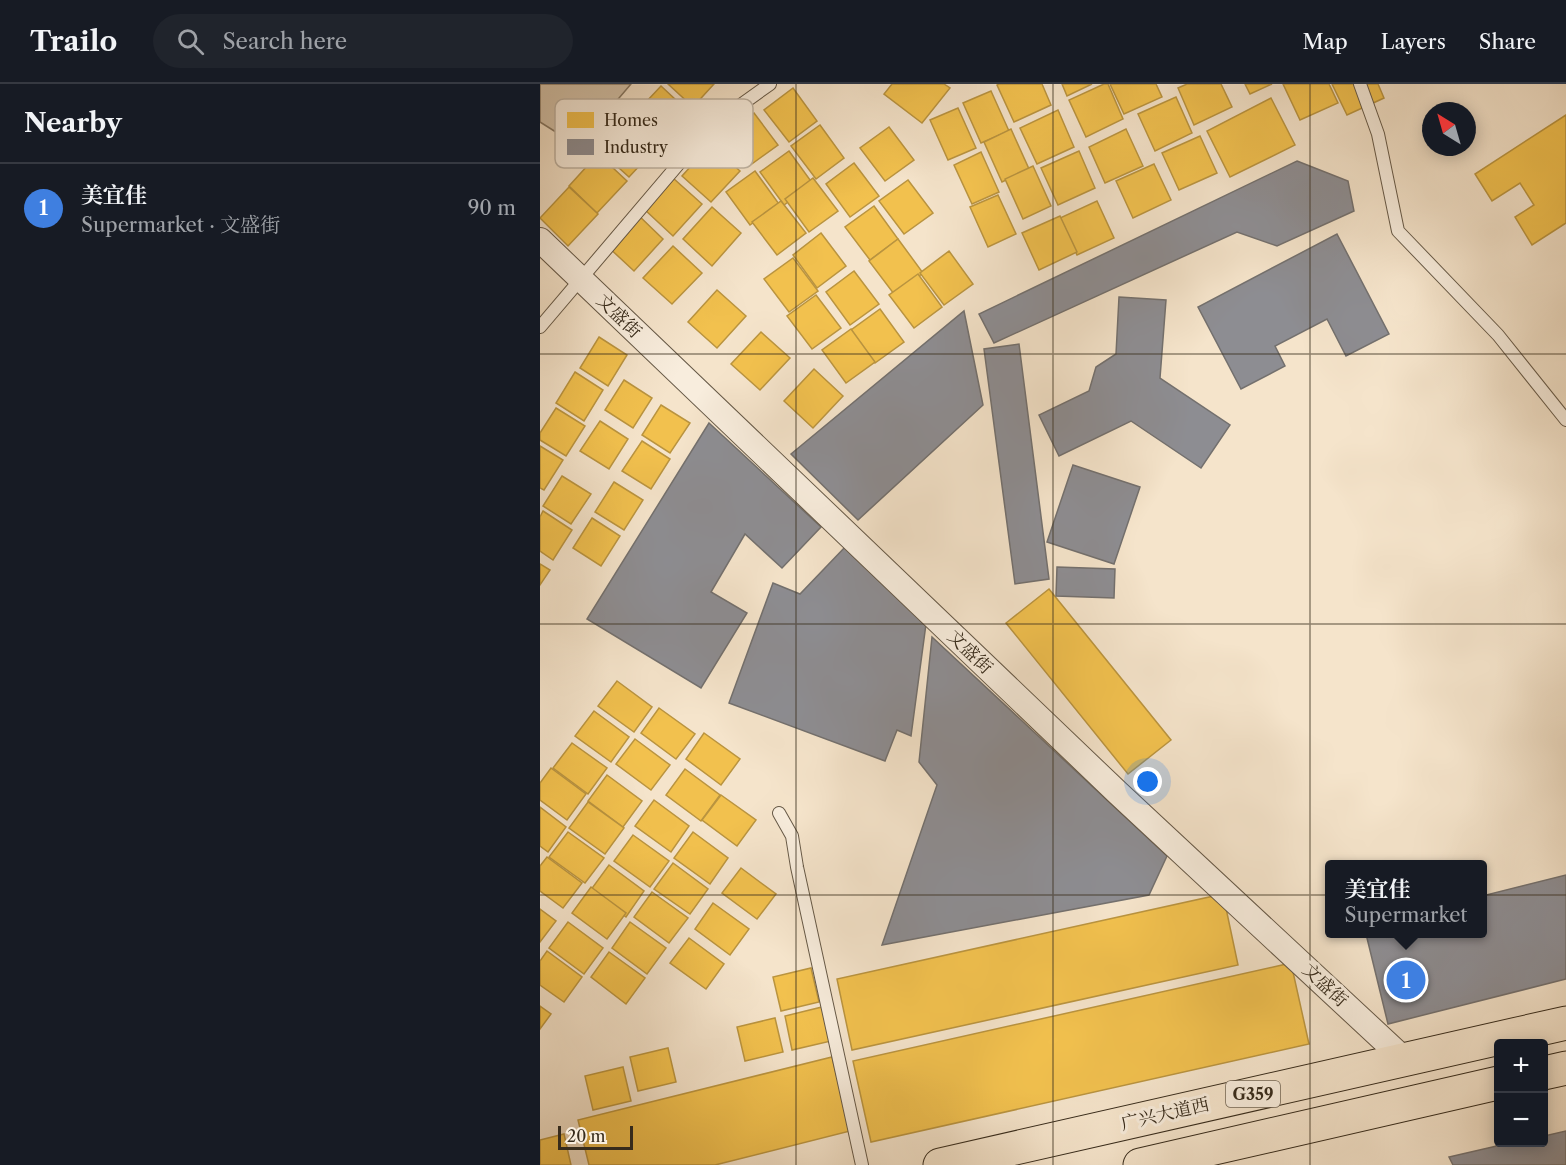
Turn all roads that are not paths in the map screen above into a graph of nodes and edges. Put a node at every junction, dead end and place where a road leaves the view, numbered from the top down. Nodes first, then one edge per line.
1 (770, 84) edge
2 (1360, 84) edge
3 (749, 99) edge
4 (675, 168) edge
5 (540, 240) edge
6 (580, 279) junction
7 (540, 327) edge
8 (1566, 420) edge
9 (779, 813) dead end
10 (1566, 1023) edge
11 (1405, 1060) junction
12 (1566, 1068) edge
13 (1548, 1072) edge
14 (1494, 1084) edge
15 (862, 1165) edge
16 (940, 1165) edge
17 (1140, 1165) edge

1 - 3 lane
2 - 8 lane
4 - 6 lane
5 - 6 street, 文盛街
6 - 7 lane
6 - 11 street, 文盛街
9 - 15 lane
10 - 11 highway, 广兴大道西 / G359
11 - 16 highway, 广兴大道西 / G359
12 - 13 highway
14 - 17 highway, G359

